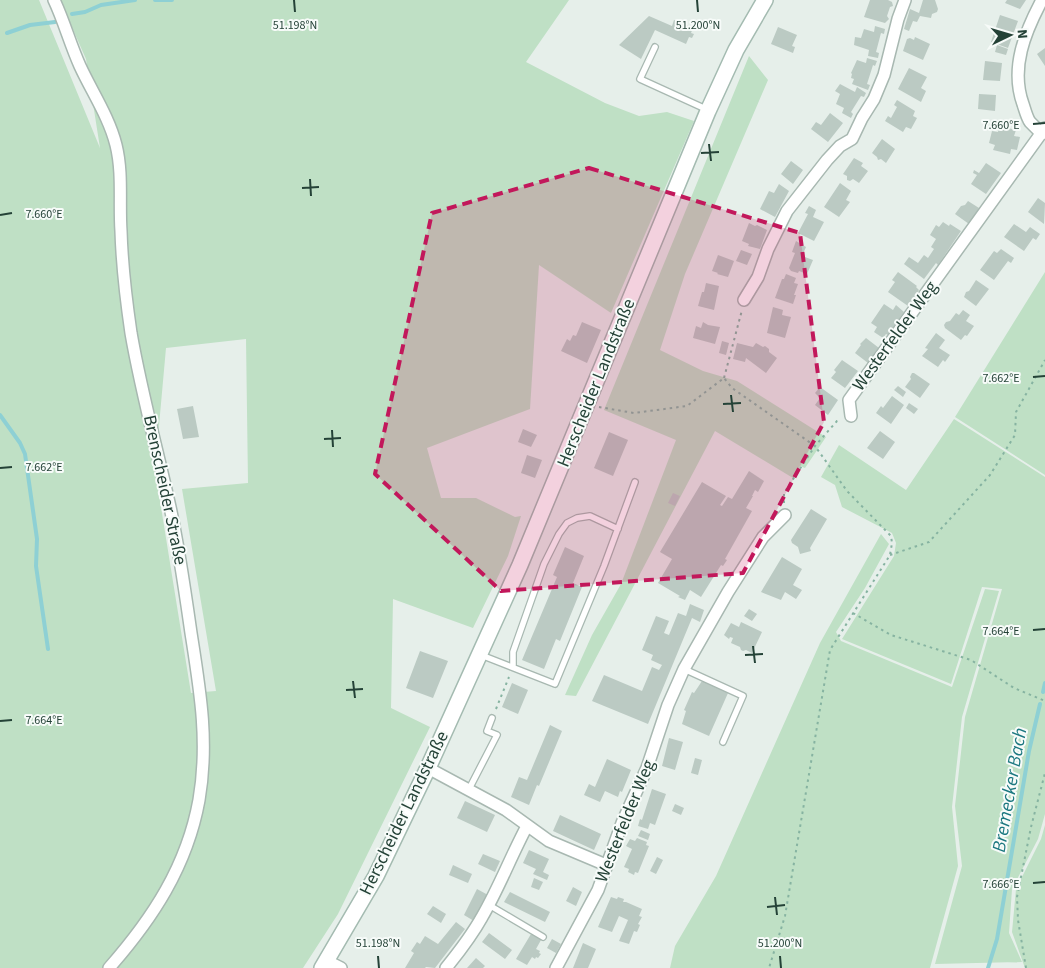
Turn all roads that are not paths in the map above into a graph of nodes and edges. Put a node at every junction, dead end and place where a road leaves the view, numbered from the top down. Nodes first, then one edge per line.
1 (54, 0) edge
2 (765, 0) edge
3 (906, 0) edge
4 (1042, 0) edge
5 (655, 47) dead end
6 (708, 110) junction
7 (1043, 131) edge
8 (744, 300) road end
9 (851, 416) road end
10 (635, 482) dead end
11 (785, 515) road end
12 (618, 528) junction
13 (479, 654) junction
14 (513, 667) junction
15 (684, 669) junction
16 (492, 718) road end
17 (723, 742) dead end
18 (428, 768) junction
19 (468, 791) junction
20 (527, 826) junction
21 (606, 865) junction
22 (489, 905) junction
23 (543, 937) dead end
24 (324, 964) edge
25 (108, 968) edge
26 (341, 968) edge
27 (446, 968) edge
28 (556, 968) edge

1 - 25 street, Brenscheider Straße
2 - 6 main road, Herscheider Landstraße
3 - 8 street
4 - 7 street
5 - 6 lane
6 - 13 main road, Herscheider Landstraße
7 - 9 street, Westerfelder Weg
10 - 12 lane
11 - 15 street, Westerfelder Weg
12 - 14 lane
12 - 14 lane
13 - 14 lane
13 - 18 main road, Herscheider Landstraße
15 - 17 lane
15 - 21 street, Westerfelder Weg
16 - 19 lane
18 - 19 street
18 - 24 main road, Herscheider Landstraße
19 - 20 street
20 - 21 street
20 - 22 street
21 - 28 street, Westerfelder Weg
22 - 23 lane
22 - 27 street
24 - 26 street

